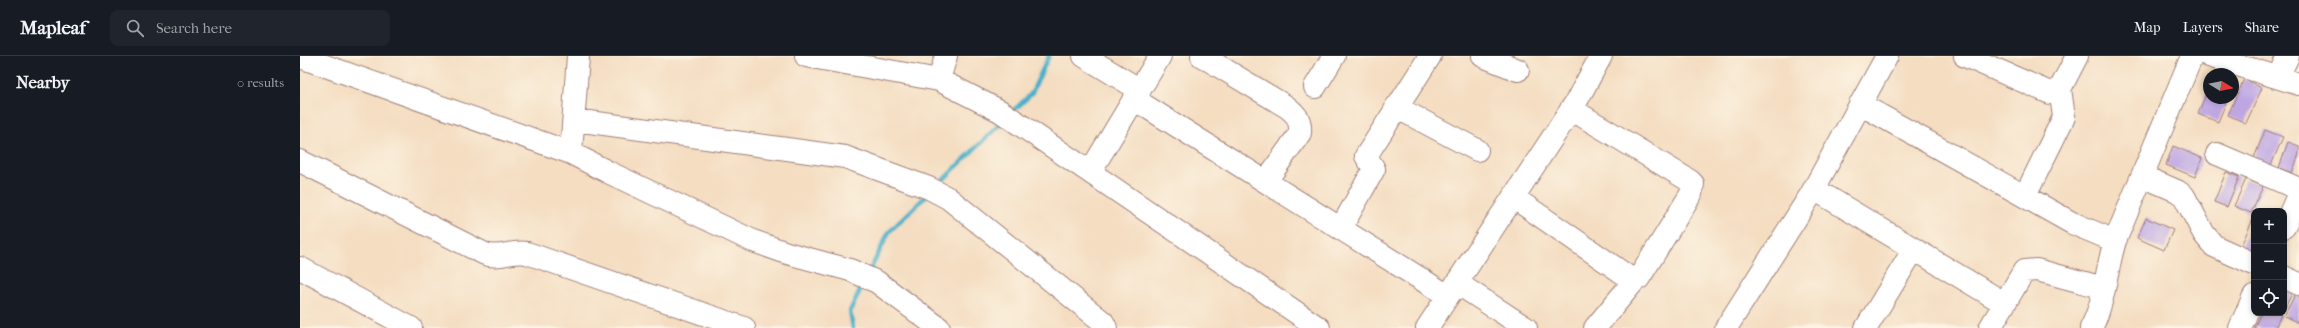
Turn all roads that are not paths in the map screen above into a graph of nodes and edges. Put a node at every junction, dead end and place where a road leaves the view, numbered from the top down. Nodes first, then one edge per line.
1 (300, 56) edge
2 (578, 56) edge
3 (811, 56) edge
4 (946, 56) edge
5 (1084, 56) edge
6 (1160, 56) edge
7 (1202, 56) edge
8 (1334, 56) edge
9 (1430, 56) edge
10 (1482, 56) edge
11 (1601, 56) edge
12 (1887, 56) edge
13 (1965, 56) edge
14 (2077, 56) edge
15 (2192, 56) edge
16 (2209, 56) edge
17 (2288, 56) edge
18 (1518, 70) dead end
19 (2278, 77) junction
20 (939, 80) junction
21 (2299, 84) edge
22 (1315, 87) dead end
23 (2060, 89) junction
24 (1137, 94) junction
25 (1860, 104) junction
26 (1396, 107) junction
27 (1571, 109) junction
28 (574, 120) junction
29 (1477, 150) dead end
30 (571, 153) junction
31 (2216, 154) dead end
32 (300, 161) edge
33 (1090, 172) junction
34 (2142, 176) junction
35 (1266, 181) junction
36 (1814, 189) junction
37 (2299, 189) edge
38 (2299, 192) edge
39 (2025, 196) junction
40 (1513, 197) junction
41 (2287, 220) edge
42 (1341, 228) junction
43 (2115, 241) junction
44 (1914, 249) junction
45 (2251, 263) edge
46 (300, 268) edge
47 (2287, 278) edge
48 (1635, 280) junction
49 (2299, 284) edge
50 (2104, 288) junction
51 (1453, 289) junction
52 (2004, 303) junction
53 (2251, 303) edge
54 (411, 328) edge
55 (744, 328) edge
56 (939, 328) edge
57 (1106, 328) edge
58 (1319, 328) edge
59 (1427, 328) edge
60 (1526, 328) edge
61 (1595, 328) edge
62 (1726, 328) edge
63 (1866, 328) edge
64 (1990, 328) edge
65 (2091, 328) edge
66 (2240, 328) edge

1 - 30 street
2 - 28 street
3 - 20 street
4 - 20 street
5 - 24 street
6 - 24 street
7 - 35 street
8 - 22 street
9 - 26 street
10 - 18 street
11 - 27 street
12 - 25 street
13 - 23 street
14 - 23 street
15 - 34 street
16 - 19 street
17 - 19 street
19 - 21 street
20 - 33 street
23 - 39 street
24 - 33 street
24 - 35 street
25 - 36 street
25 - 39 street
26 - 29 street
26 - 42 street
27 - 40 street
27 - 48 street
28 - 30 street
28 - 57 street
30 - 56 street
31 - 37 street
32 - 55 street
33 - 58 street
34 - 43 street
34 - 45 street
35 - 42 street
36 - 44 street
36 - 62 street
38 - 41 street
39 - 43 street
40 - 48 street
40 - 51 street
42 - 51 street
43 - 50 street
44 - 52 street
44 - 63 street
46 - 54 street
47 - 49 street
48 - 61 street
50 - 52 street
50 - 65 street
51 - 59 street
51 - 60 street
52 - 64 street
53 - 66 street

